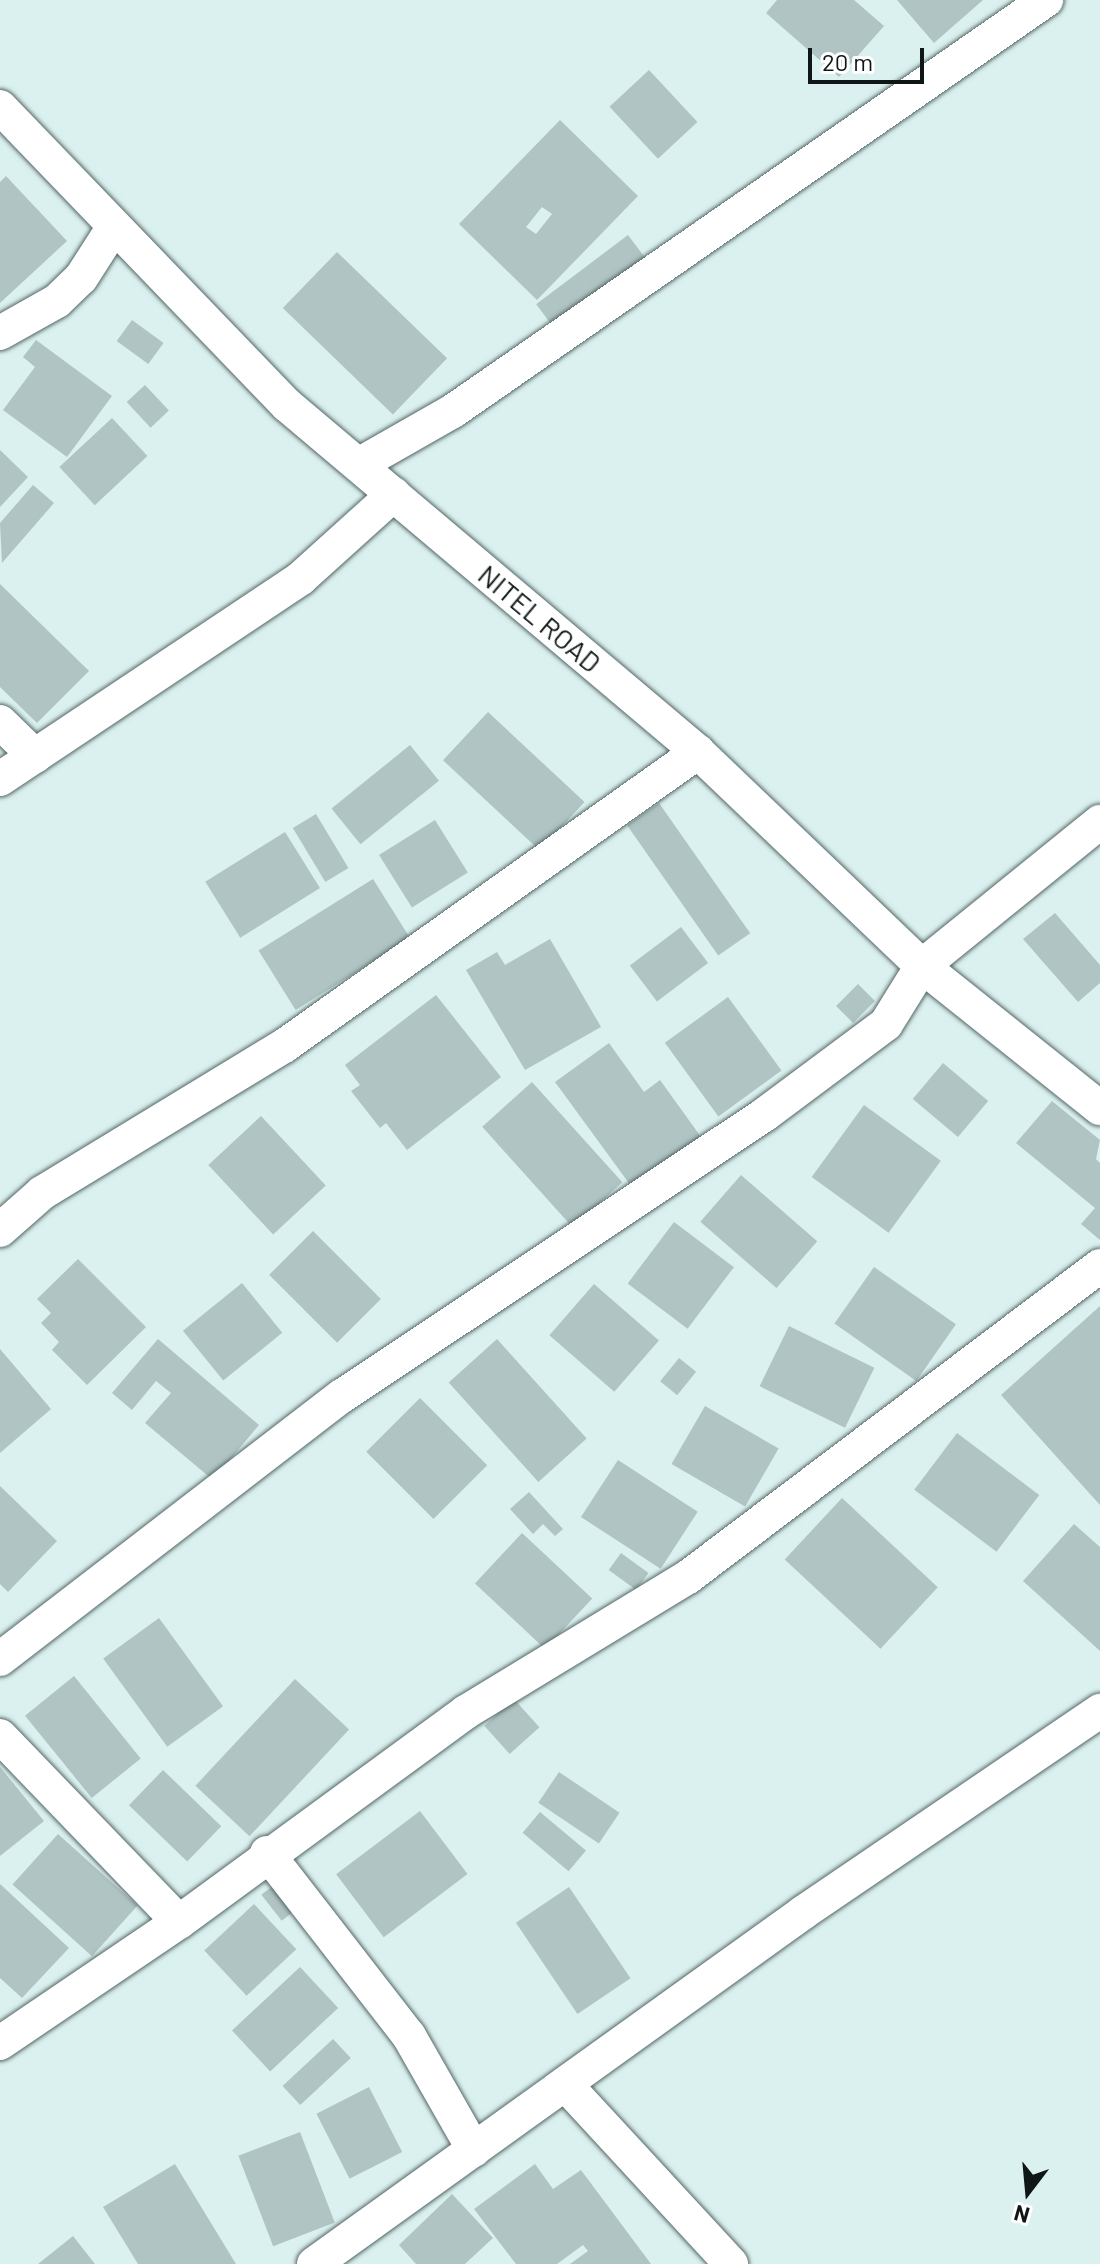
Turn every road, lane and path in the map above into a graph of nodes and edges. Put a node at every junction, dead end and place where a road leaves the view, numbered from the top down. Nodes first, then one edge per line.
1 (1046, 0) edge
2 (0, 107) edge
3 (113, 228) junction
4 (0, 333) edge
5 (360, 464) junction
6 (394, 494) junction
7 (0, 722) edge
8 (698, 752) junction
9 (35, 756) junction
10 (0, 779) edge
11 (1100, 822) edge
12 (922, 966) junction
13 (1100, 1108) edge
14 (0, 1230) edge
15 (1100, 1266) edge
16 (0, 1659) edge
17 (1100, 1711) edge
18 (0, 1736) edge
19 (267, 1853) junction
20 (179, 1922) junction
21 (0, 2043) edge
22 (565, 2084) junction
23 (474, 2150) junction
24 (716, 2258) edge
25 (314, 2264) edge

1 - 5 street
2 - 3 street, NITEL ROAD
3 - 4 street
3 - 5 street, NITEL ROAD
5 - 6 street, NITEL ROAD
6 - 8 street, NITEL ROAD
6 - 9 street
7 - 9 street
8 - 12 street, NITEL ROAD
8 - 14 street
9 - 10 street
11 - 12 street
12 - 13 street, NITEL ROAD
12 - 16 street
15 - 19 street
17 - 22 street
18 - 20 street
19 - 20 street
19 - 23 street
20 - 21 street
22 - 23 street
22 - 24 street
23 - 25 street

